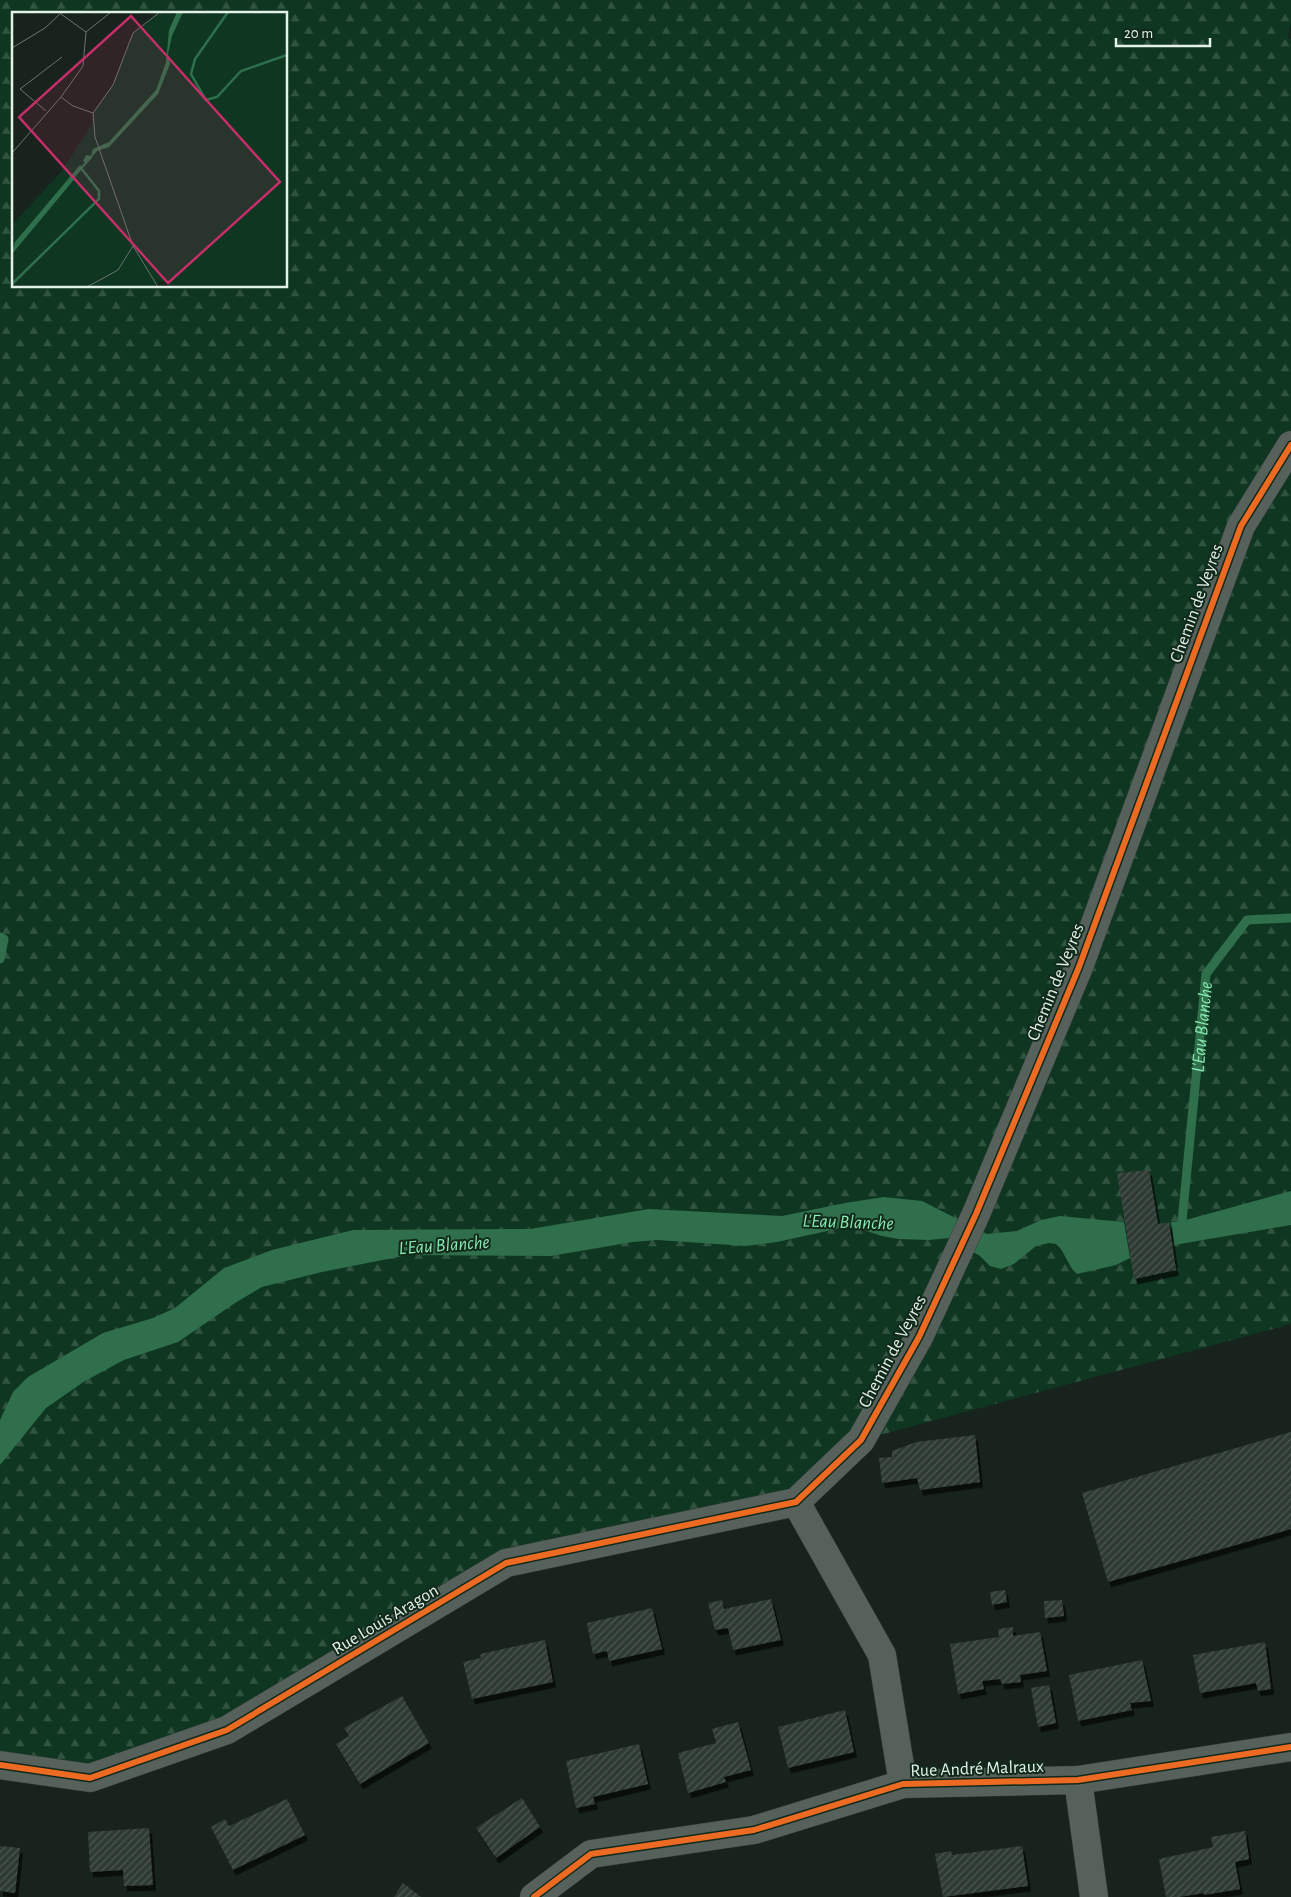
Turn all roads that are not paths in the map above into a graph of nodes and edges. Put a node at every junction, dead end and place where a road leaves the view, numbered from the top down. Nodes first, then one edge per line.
1 (1291, 445) edge
2 (796, 1502) junction
3 (1291, 1747) edge
4 (0, 1765) edge
5 (1078, 1780) junction
6 (903, 1784) junction
7 (534, 1897) edge
8 (1094, 1897) edge

1 - 2 street, Chemin de Veyres
2 - 4 street, Rue Louis Aragon
2 - 6 street
3 - 5 street, Rue André Malraux
5 - 6 street, Rue André Malraux
5 - 8 street
6 - 7 street, Rue André Malraux

